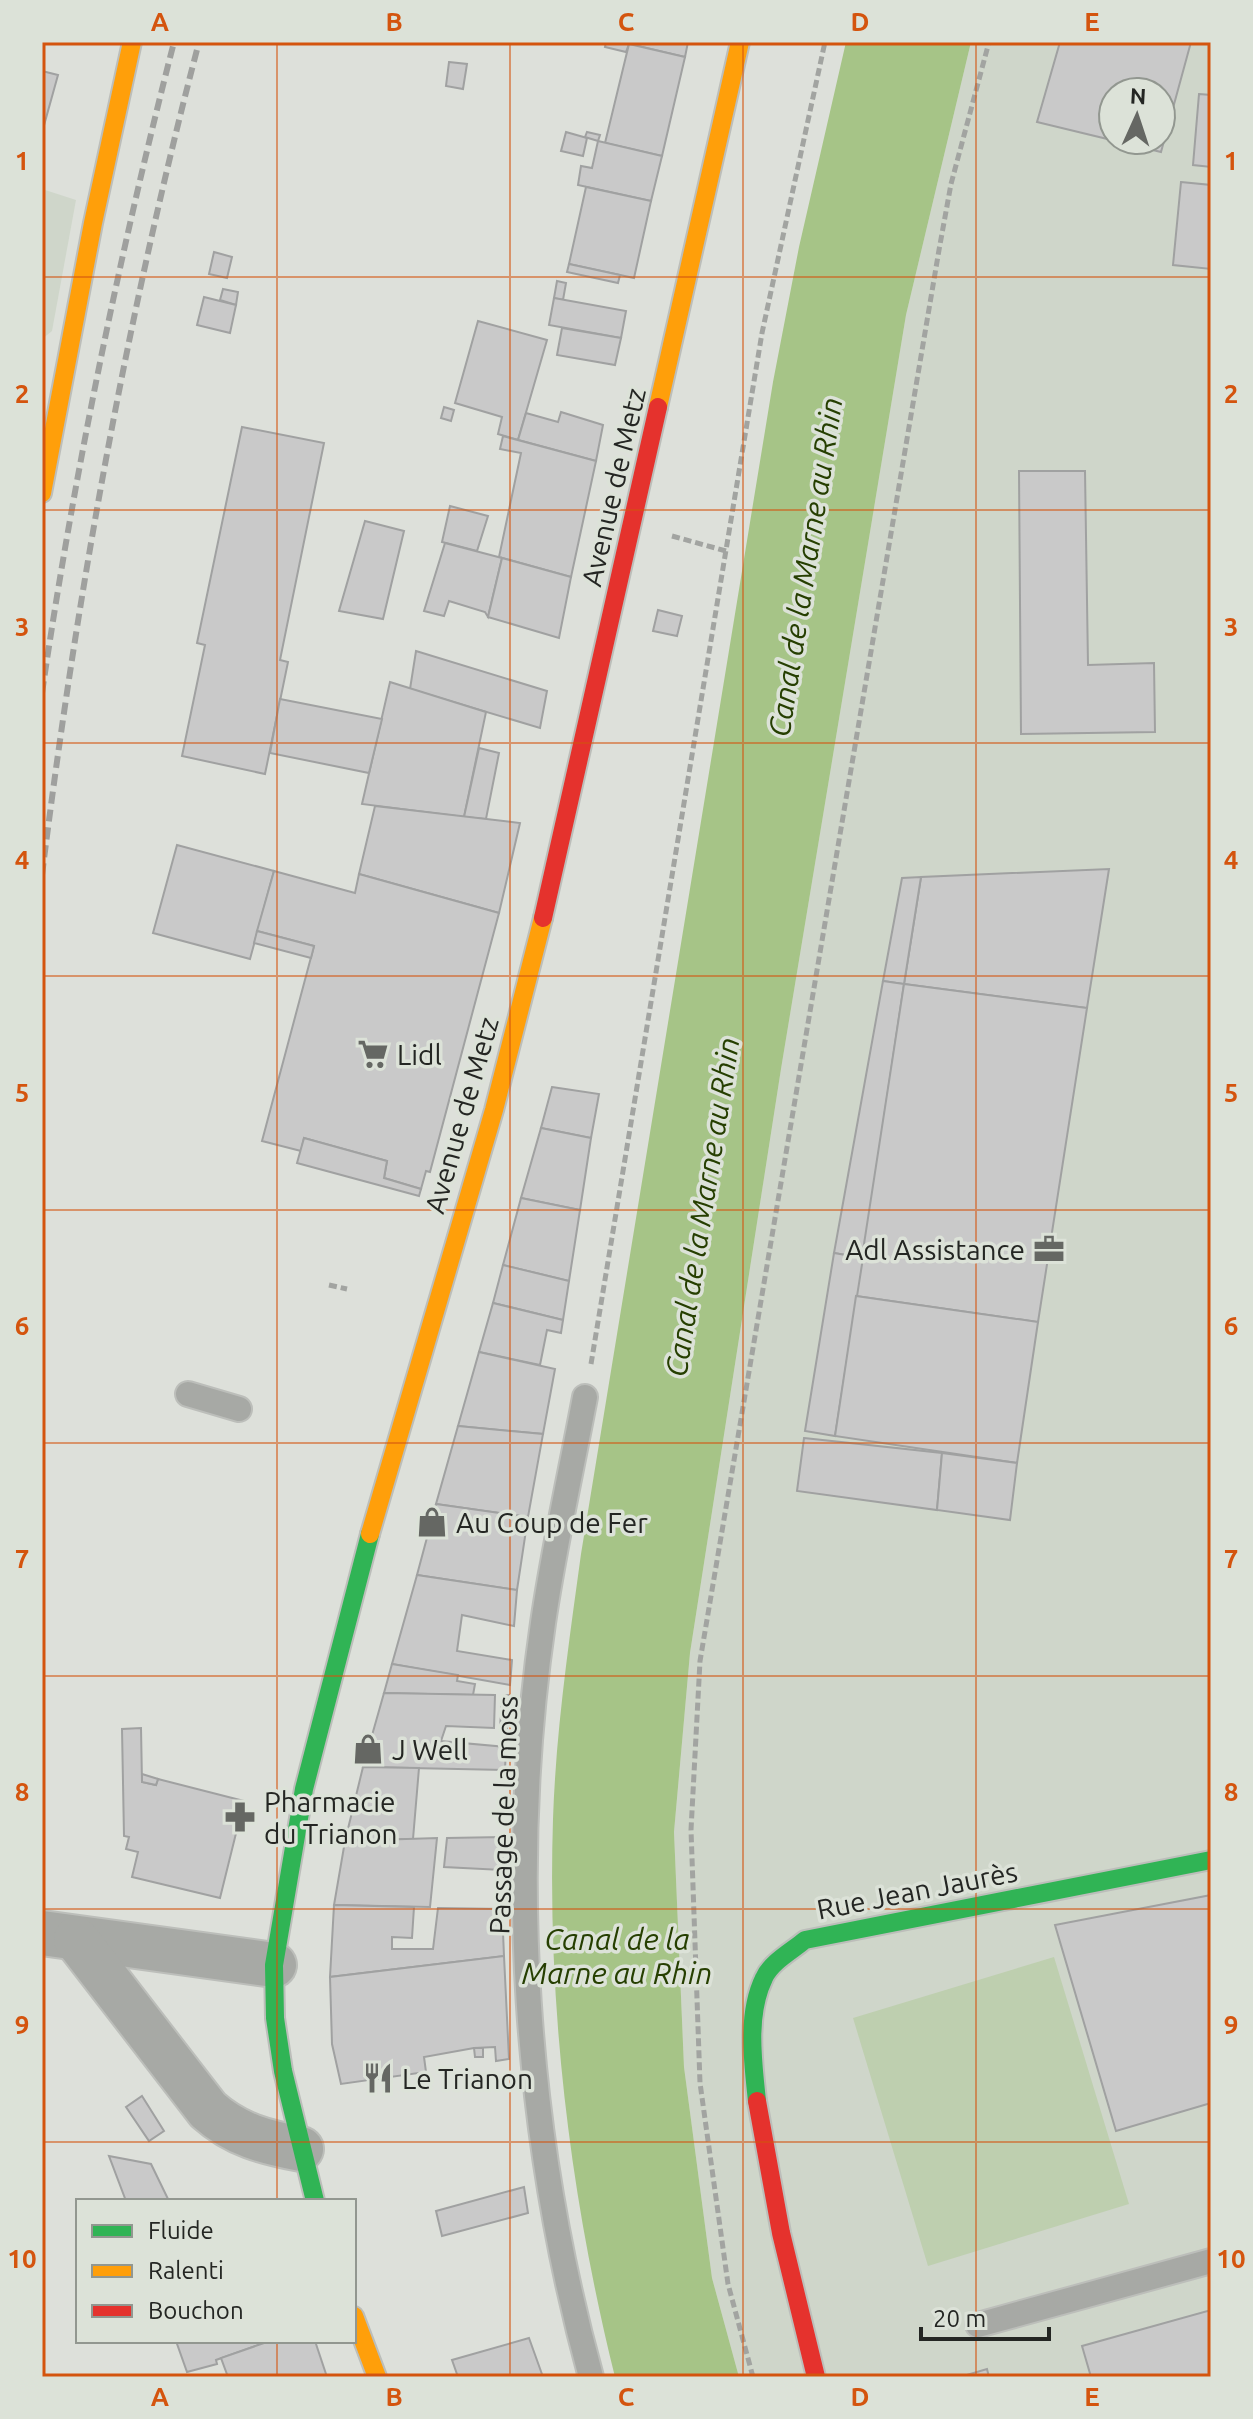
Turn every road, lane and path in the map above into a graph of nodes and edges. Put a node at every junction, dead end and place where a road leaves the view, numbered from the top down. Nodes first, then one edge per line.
1 (132, 42) edge
2 (740, 42) edge
3 (825, 42) edge
4 (989, 42) edge
5 (42, 493) edge
6 (687, 540) dead end
7 (726, 551) junction
8 (329, 1285) dead end
9 (347, 1289) dead end
10 (188, 1394) dead end
11 (585, 1397) joint
12 (239, 1409) dead end
13 (1211, 1860) edge
14 (59, 1936) edge
15 (274, 1965) junction
16 (301, 2149) junction
17 (314, 2199) edge
18 (1211, 2261) edge
19 (356, 2321) edge
20 (978, 2325) dead end
21 (377, 2377) edge
22 (591, 2377) edge
23 (753, 2377) edge
24 (816, 2377) edge

1 - 5 main road
2 - 15 main road, Avenue de Metz
3 - 7 path
4 - 23 path
6 - 7 path
7 - 11 path
8 - 9 path
10 - 12 lane
11 - 22 lane, Passage de la moss
13 - 24 main road, Rue Jean Jaurès
14 - 15 street
14 - 16 street
15 - 16 main road, Avenue de Metz
16 - 17 main road, Avenue de Metz
18 - 20 lane
19 - 21 main road

